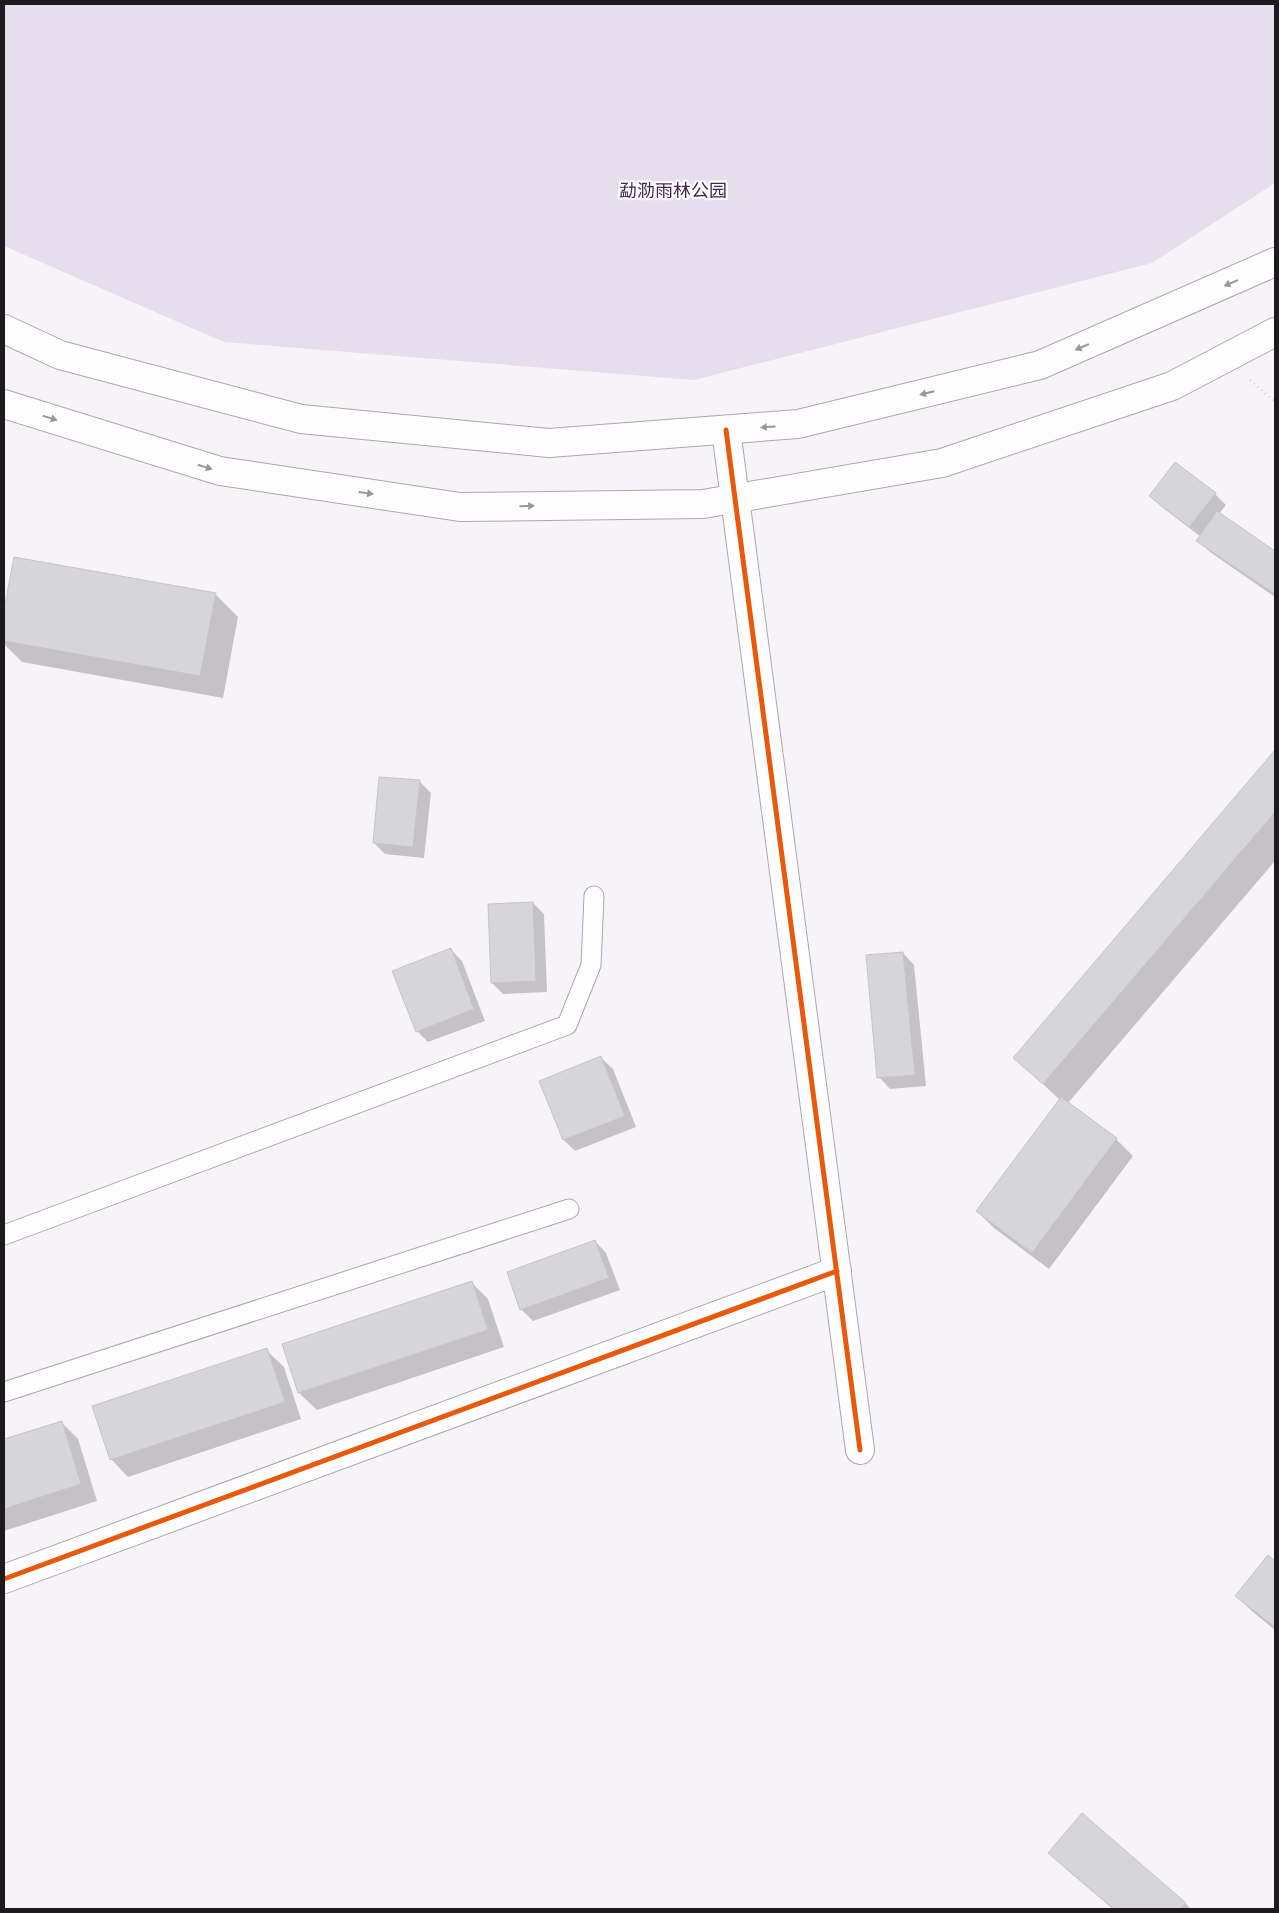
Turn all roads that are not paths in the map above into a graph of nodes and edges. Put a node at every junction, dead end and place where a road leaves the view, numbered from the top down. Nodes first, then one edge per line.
1 (1275, 262) edge
2 (4, 329) edge
3 (1275, 332) edge
4 (4, 404) edge
5 (726, 430) junction
6 (736, 498) junction
7 (594, 896) dead end
8 (569, 1209) dead end
9 (4, 1235) edge
10 (837, 1271) junction
11 (4, 1392) edge
12 (860, 1450) dead end
13 (4, 1579) edge

1 -> 5 main road
2 - 5 main road
3 - 6 main road
4 -> 6 main road
5 - 6 main road
6 - 10 main road
7 - 9 lane
8 - 11 lane
10 - 12 main road
10 - 13 main road

